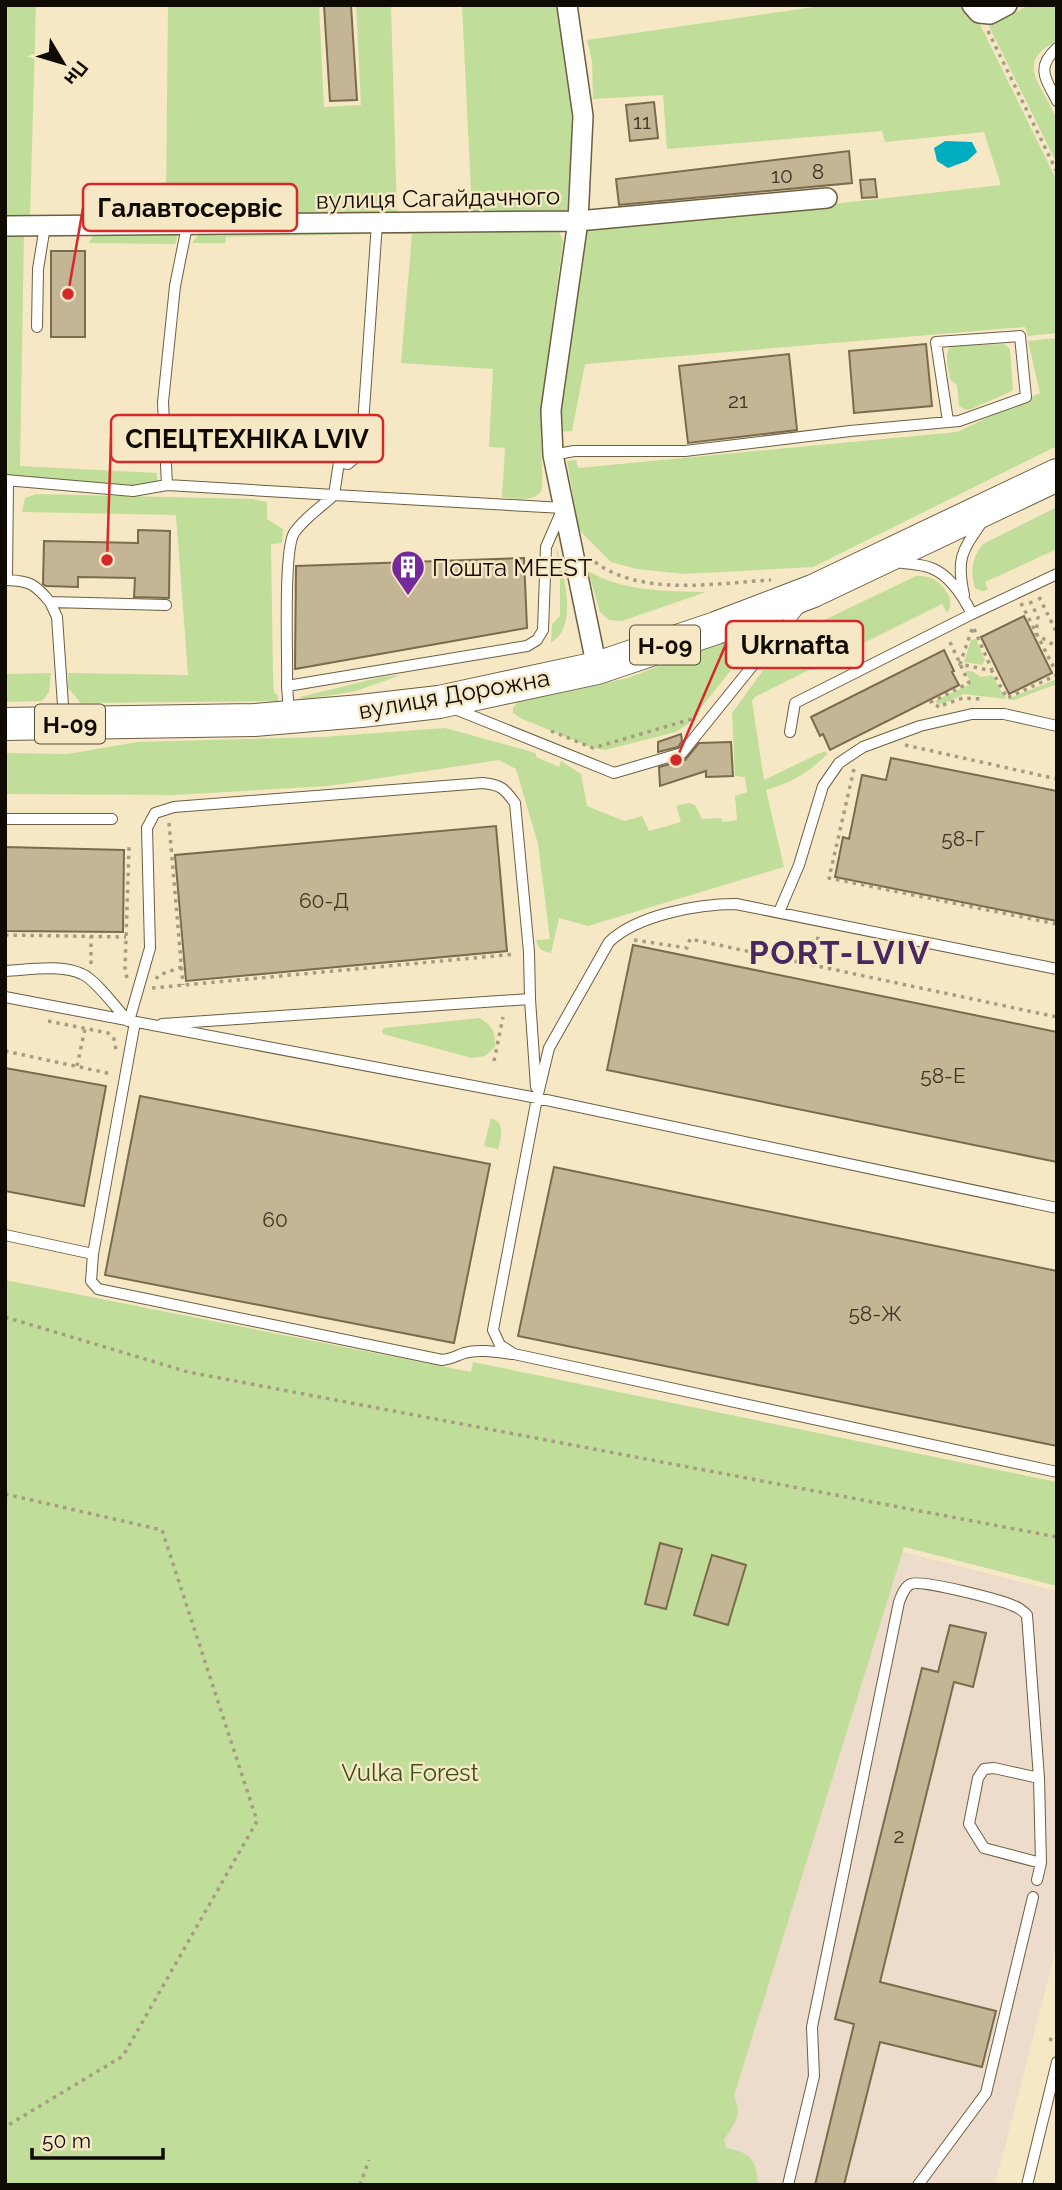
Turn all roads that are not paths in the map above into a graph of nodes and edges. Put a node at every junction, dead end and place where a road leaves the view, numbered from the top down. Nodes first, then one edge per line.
1 (567, 5) edge
2 (1007, 5) edge
3 (976, 9) edge
4 (1057, 48) edge
5 (1057, 102) edge
6 (827, 198) dead end
7 (578, 221) junction
8 (377, 223) junction
9 (5, 226) edge
10 (46, 226) junction
11 (187, 226) junction
12 (37, 327) dead end
13 (948, 421) junction
14 (553, 455) junction
15 (1057, 475) edge
16 (7, 480) edge
17 (167, 485) junction
18 (334, 495) junction
19 (994, 506) junction
20 (563, 508) junction
21 (883, 559) junction
22 (1057, 574) edge
23 (813, 591) junction
24 (964, 598) junction
25 (50, 602) junction
26 (166, 605) dead end
27 (972, 614) junction
28 (597, 668) junction
29 (288, 686) junction
30 (439, 702) junction
31 (289, 717) junction
32 (5, 724) edge
33 (64, 724) junction
34 (1057, 726) edge
35 (790, 732) dead end
36 (5, 818) edge
37 (112, 820) dead end
38 (779, 912) junction
39 (1057, 969) edge
40 (5, 971) edge
41 (5, 997) edge
42 (530, 999) junction
43 (132, 1022) junction
44 (147, 1025) junction
45 (537, 1098) junction
46 (1057, 1208) edge
47 (5, 1235) edge
48 (93, 1254) junction
49 (514, 1354) junction
50 (1057, 1472) edge
51 (1039, 1778) junction
52 (1041, 1863) junction
53 (1037, 1880) dead end
54 (1033, 1897) dead end
55 (1057, 2062) edge
56 (788, 2185) edge
57 (918, 2185) edge
58 (1027, 2185) edge

1 - 7 street
2 - 3 street
4 - 5 lane
6 - 7 street, вулиця Сагайдачного
7 - 8 street, вулиця Сагайдачного
7 - 14 street
8 - 11 street, вулиця Сагайдачного
8 - 18 lane
9 - 10 street, вулиця Сагайдачного
10 - 11 street, вулиця Сагайдачного
10 - 12 lane
11 - 17 lane
13 - 13 lane
13 - 14 lane
14 - 20 street
15 - 19 main road, вулиця Дорожна / Н-09
16 - 17 lane
16 - 25 lane
17 - 18 lane
18 - 20 lane
18 - 29 lane
19 - 21 main road, вулиця Дорожна / Н-09
19 - 24 lane, вулиця Дорожна
20 - 28 street
20 - 29 lane
21 - 23 main road, вулиця Дорожна / Н-09
21 - 24 lane, вулиця Дорожна
22 - 27 lane
23 - 28 main road, вулиця Дорожна / Н-09
23 - 30 lane
24 - 27 lane, вулиця Дорожна
25 - 26 lane
25 - 33 lane
27 - 35 lane
28 - 30 main road, вулиця Дорожна / Н-09
29 - 31 lane
30 - 31 main road, вулиця Дорожна / Н-09
31 - 33 main road, вулиця Дорожна / Н-09
32 - 33 main road, вулиця Дорожна / Н-09
34 - 38 lane
36 - 37 lane
38 - 39 lane
38 - 45 lane
40 - 43 lane
41 - 43 lane
42 - 43 lane
42 - 44 lane
42 - 45 lane
43 - 44 lane
43 - 48 lane
44 - 45 lane
45 - 46 lane
45 - 49 lane
47 - 48 lane
48 - 49 lane
49 - 50 lane
51 - 52 lane
51 - 52 lane
51 - 56 lane
52 - 53 lane
54 - 57 lane
55 - 58 lane

